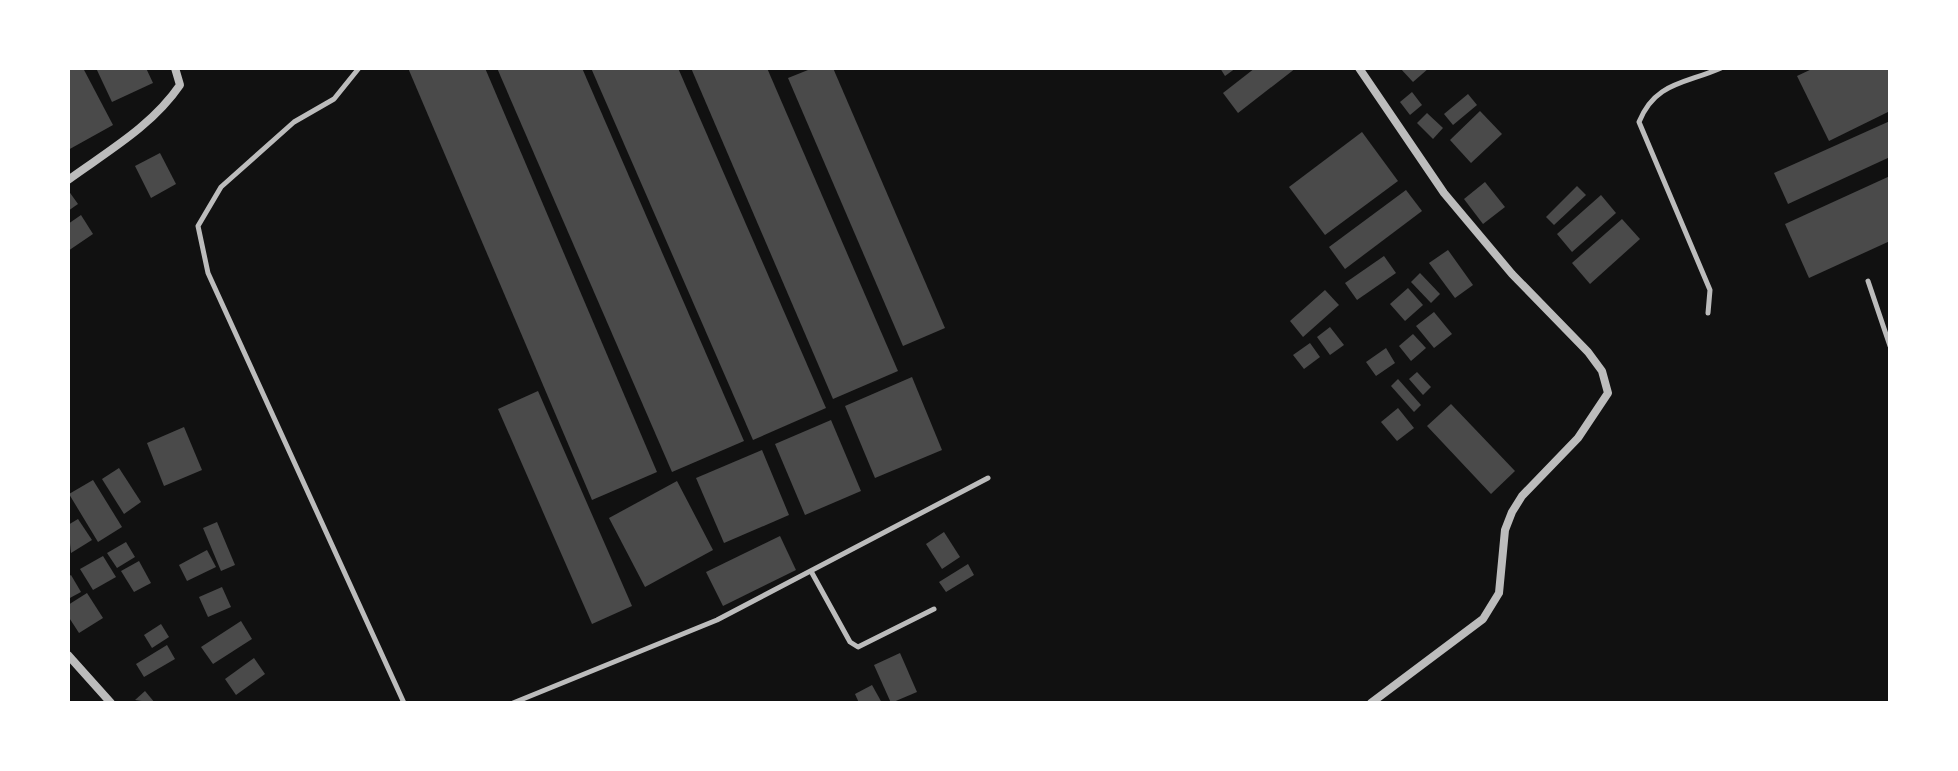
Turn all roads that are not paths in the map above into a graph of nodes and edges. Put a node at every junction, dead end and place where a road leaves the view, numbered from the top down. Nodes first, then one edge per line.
1 (175, 68) edge
2 (359, 68) edge
3 (1359, 68) edge
4 (1721, 68) edge
5 (68, 180) edge
6 (1868, 281) dead end
7 (1708, 313) dead end
8 (1890, 346) edge
9 (988, 478) dead end
10 (812, 573) junction
11 (934, 609) dead end
12 (68, 655) edge
13 (111, 703) edge
14 (404, 703) edge
15 (513, 703) edge
16 (1371, 703) edge

1 - 5 street
2 - 14 lane
3 - 16 street
4 - 7 lane
6 - 8 lane
9 - 10 lane
10 - 11 lane
10 - 15 lane
12 - 13 street

